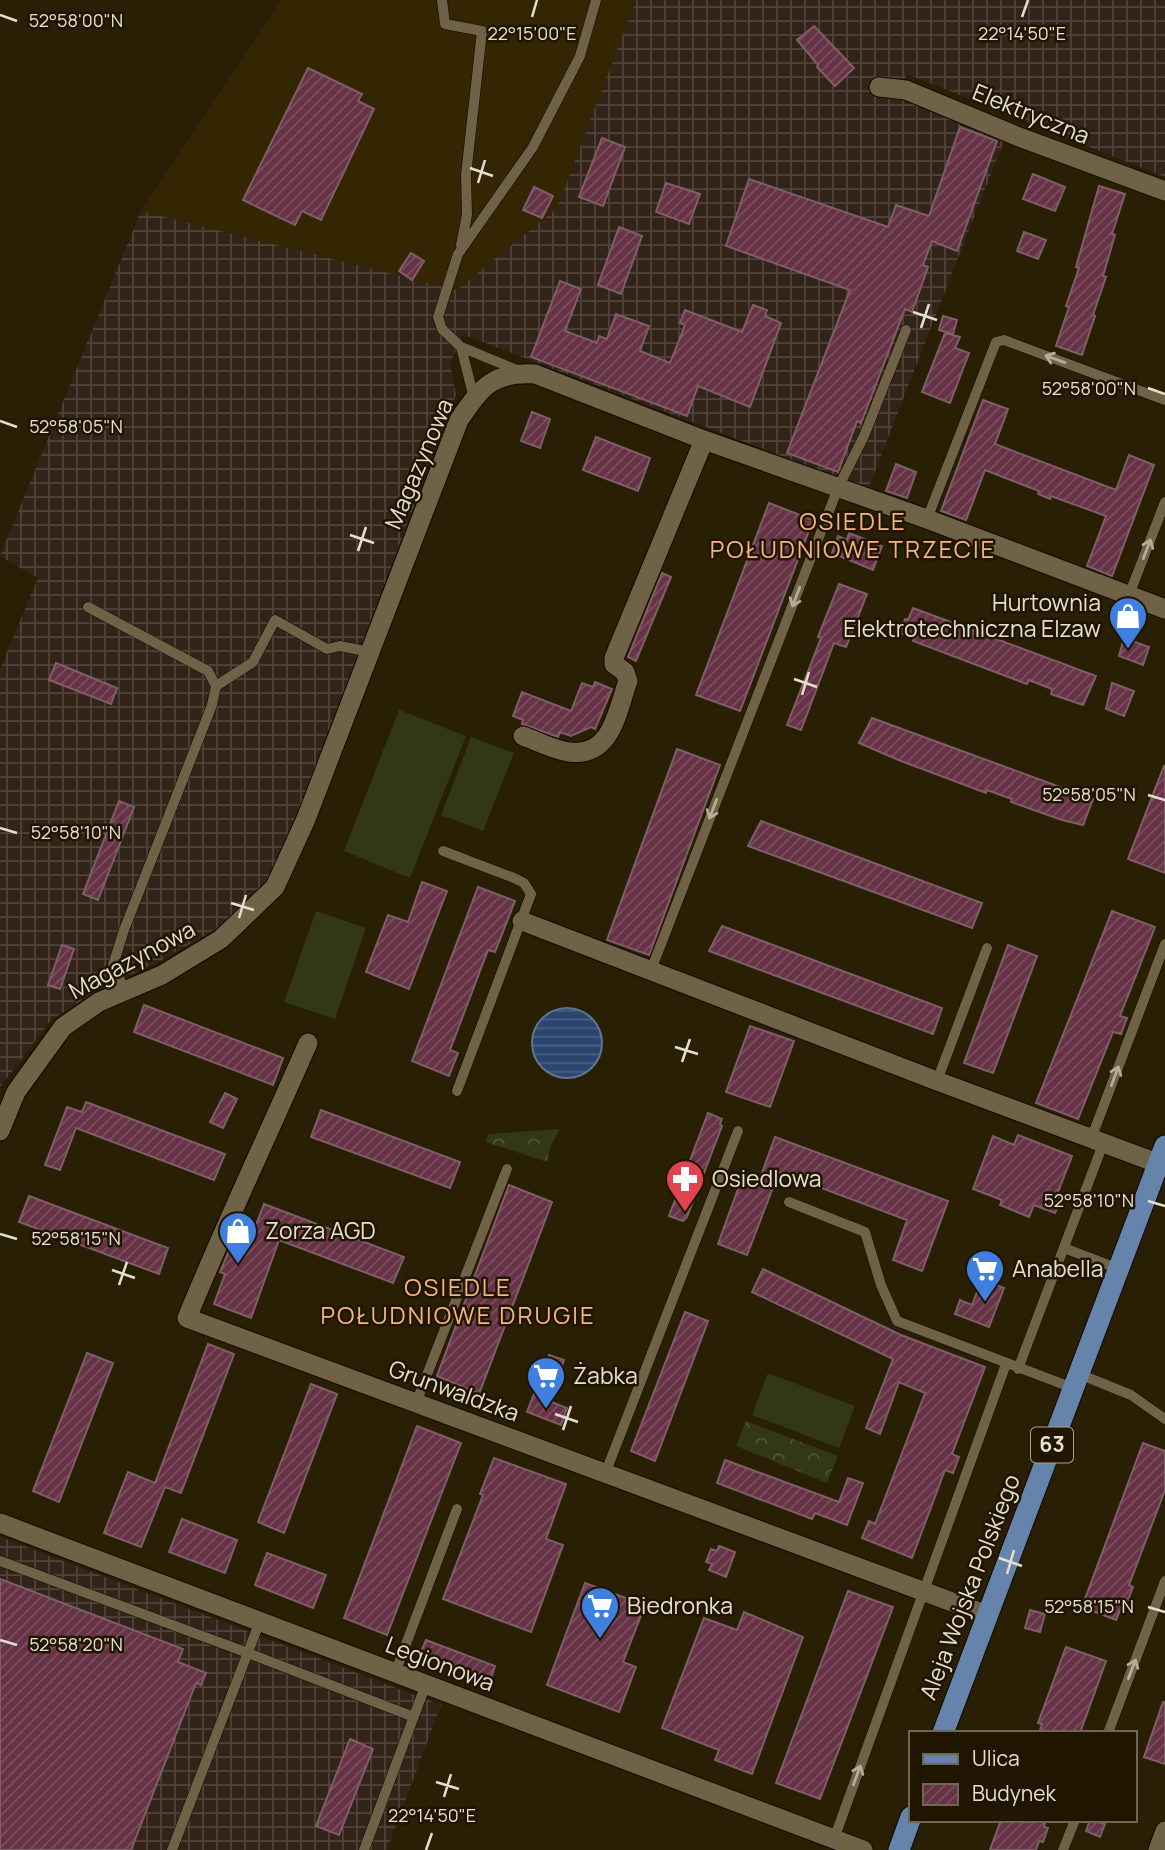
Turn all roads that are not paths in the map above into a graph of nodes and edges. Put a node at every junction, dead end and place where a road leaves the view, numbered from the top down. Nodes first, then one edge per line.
1 (442, 0) edge
2 (597, 0) edge
3 (879, 87) dead end
4 (1165, 191) edge
5 (461, 249) junction
6 (906, 330) dead end
7 (461, 347) junction
8 (524, 373) junction
9 (474, 398) junction
10 (1165, 400) edge
11 (704, 440) junction
12 (838, 488) junction
13 (1165, 502) edge
14 (927, 519) junction
15 (1129, 595) junction
16 (88, 607) dead end
17 (1165, 609) edge
18 (370, 652) junction
19 (216, 686) junction
20 (523, 736) dead end
21 (443, 851) dead end
22 (522, 920) junction
23 (1165, 944) edge
24 (987, 948) dead end
25 (651, 970) junction
26 (125, 991) junction
27 (308, 1043) dead end
28 (936, 1081) junction
29 (457, 1091) dead end
30 (738, 1130) dead end
31 (0, 1131) edge
32 (1097, 1142) junction
33 (1163, 1159) edge
34 (507, 1169) dead end
35 (789, 1202) dead end
36 (1064, 1248) junction
37 (1119, 1269) junction
38 (1006, 1364) junction
39 (1018, 1369) junction
40 (1076, 1381) junction
41 (416, 1403) junction
42 (1165, 1419) edge
43 (605, 1474) junction
44 (457, 1509) dead end
45 (0, 1523) edge
46 (0, 1561) edge
47 (1165, 1581) edge
48 (923, 1591) junction
49 (987, 1615) junction
50 (260, 1622) junction
51 (248, 1653) junction
52 (395, 1673) junction
53 (426, 1684) junction
54 (414, 1717) junction
55 (944, 1731) edge
56 (1109, 1731) edge
57 (909, 1822) edge
58 (1073, 1822) edge
59 (1165, 1831) edge
60 (834, 1839) junction
61 (173, 1850) edge
62 (364, 1850) edge
63 (863, 1850) edge
64 (899, 1850) edge
65 (1063, 1850) edge
66 (1158, 1850) edge

1 - 5 lane
2 - 5 lane
3 - 4 street, Elektryczna
5 - 7 lane
6 - 12 lane
7 - 8 lane
7 - 9 lane
8 - 9 street, Magazynowa
8 - 11 street
9 - 18 street, Magazynowa
10 -> 14 lane
11 - 12 street
11 - 20 street
12 - 14 street
12 -> 25 lane
15 -> 13 lane
14 - 15 street
15 - 17 street
16 - 19 lane
18 - 19 lane
18 - 26 street, Magazynowa
19 - 26 lane
21 - 22 lane
22 - 25 street
22 - 29 lane
32 -> 23 lane
24 - 28 lane
25 - 28 street
26 - 31 street, Magazynowa
27 - 41 street, Grunwaldzka
28 - 32 street
30 - 43 lane
32 - 33 street
32 - 36 lane
33 - 37 main road, Aleja Wojska Polskiego / 63
34 - 41 lane
35 - 38 lane
36 - 37 lane
36 - 39 lane
37 - 40 main road, Aleja Wojska Polskiego / 63
38 - 39 lane
38 - 48 lane
39 - 40 lane
40 - 42 lane
40 - 49 main road, Aleja Wojska Polskiego / 63
41 - 43 street, Grunwaldzka
43 - 48 street, Grunwaldzka
44 - 52 lane
45 - 50 street, Legionowa
46 - 51 lane
56 -> 47 lane
48 - 49 street, Grunwaldzka
60 -> 48 lane
49 - 55 main road, Aleja Wojska Polskiego / 63
50 - 51 lane
50 - 52 street, Legionowa
51 - 54 lane
51 - 61 lane
52 - 53 street, Legionowa
53 - 54 lane
53 - 60 street, Legionowa
54 - 62 lane
57 - 64 main road
58 - 65 lane
59 - 66 street
60 - 63 street, Legionowa

